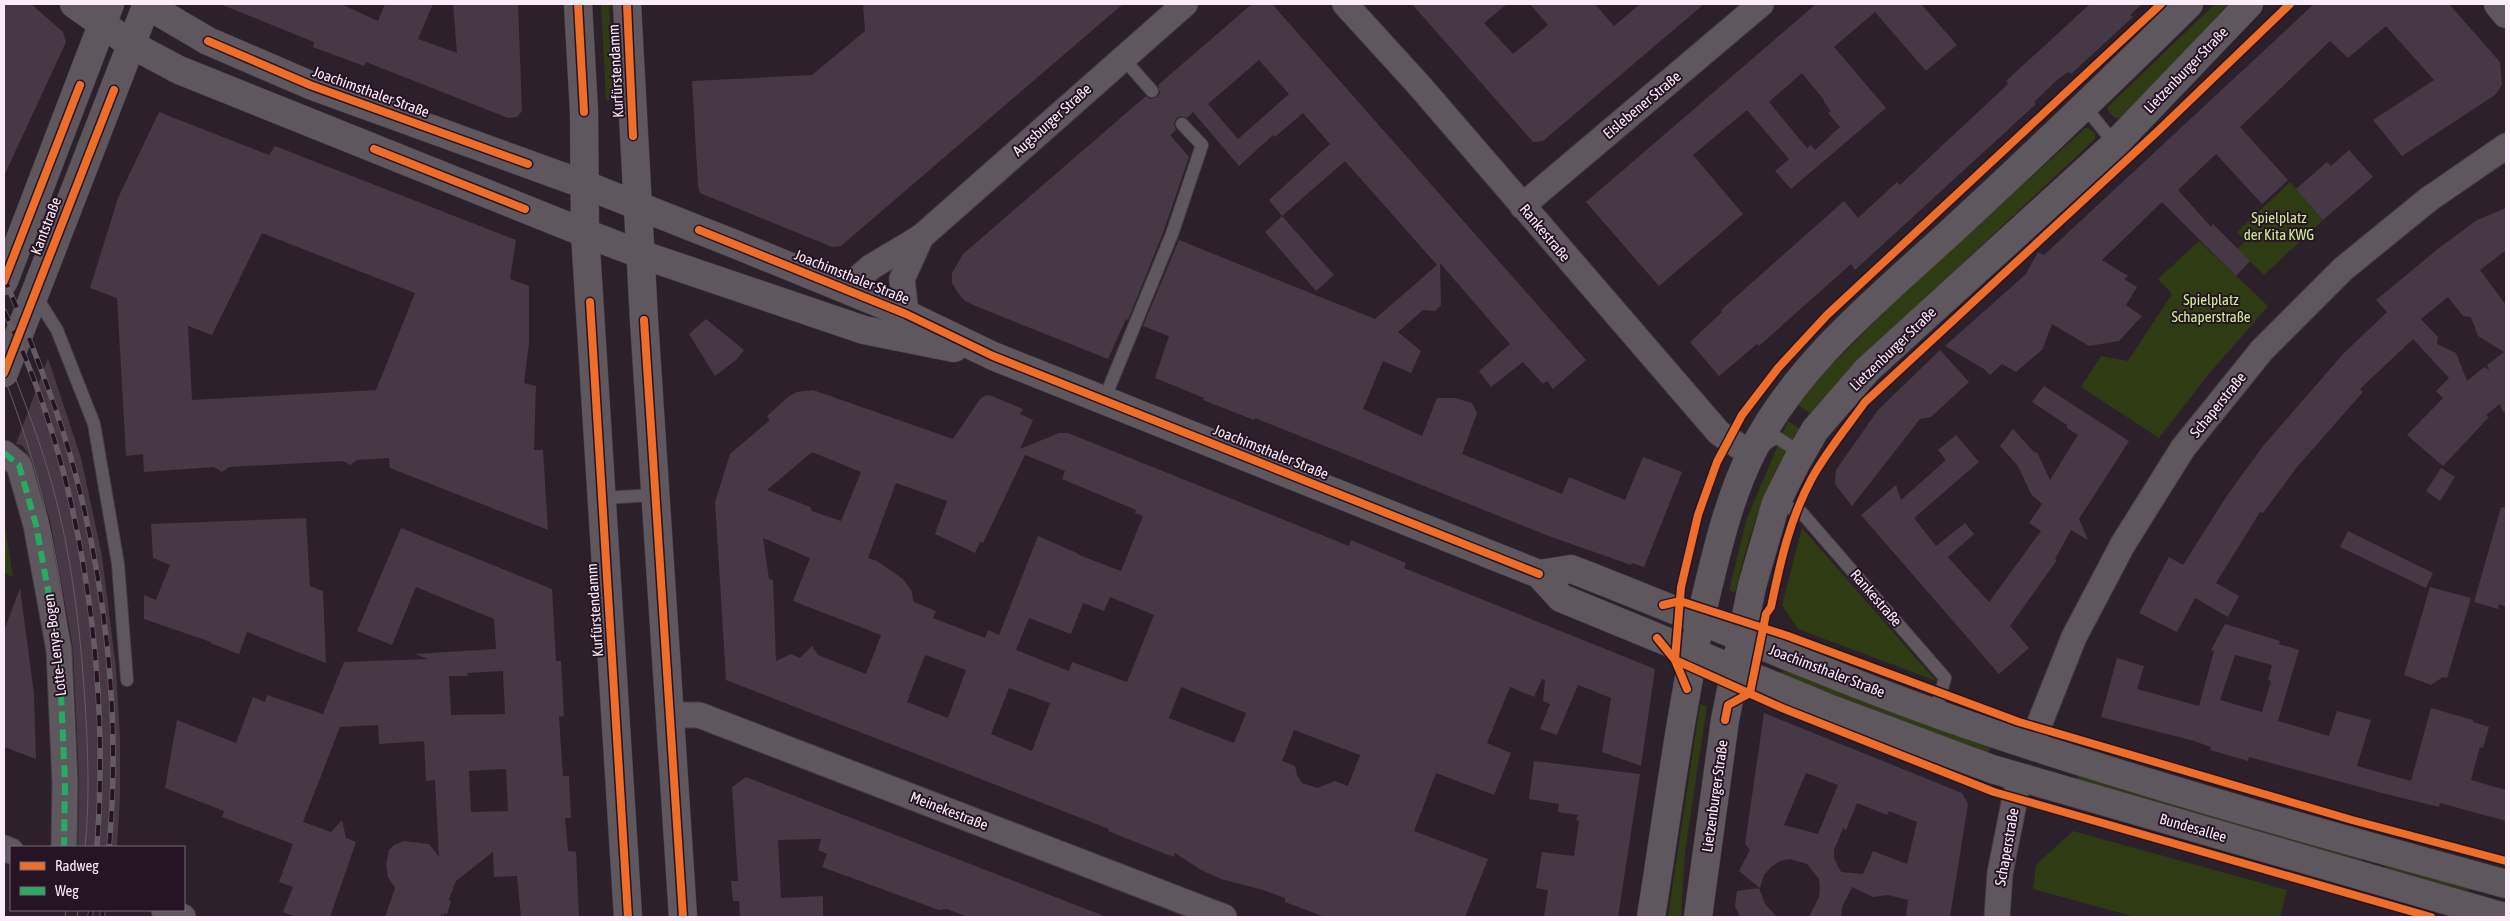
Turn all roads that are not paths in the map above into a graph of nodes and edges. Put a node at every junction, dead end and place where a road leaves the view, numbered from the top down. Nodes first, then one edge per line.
1 (74, 4) edge
2 (146, 4) edge
3 (578, 4) edge
4 (627, 4) edge
5 (1185, 4) edge
6 (1345, 4) edge
7 (1761, 4) edge
8 (2189, 4) edge
9 (2249, 4) edge
10 (2498, 4) edge
11 (2506, 14) edge
12 (106, 15) edge
13 (132, 45) junction
14 (1122, 57) junction
15 (1152, 91) dead end
16 (2085, 108) junction
17 (1182, 124) dead end
18 (2115, 144) junction
19 (2506, 146) edge
20 (583, 184) junction
21 (637, 206) junction
22 (1522, 206) junction
23 (585, 232) junction
24 (921, 237) junction
25 (640, 254) junction
26 (4, 282) edge
27 (846, 289) junction
28 (34, 293) junction
29 (906, 314) junction
30 (993, 356) junction
31 (4, 373) edge
32 (1104, 400) junction
33 (4, 453) edge
34 (1801, 453) junction
35 (1751, 454) junction
36 (654, 494) junction
37 (602, 498) junction
38 (1776, 503) junction
39 (1539, 574) junction
40 (1700, 620) junction
41 (1741, 637) junction
42 (1693, 652) junction
43 (1734, 669) junction
44 (127, 680) dead end
45 (1935, 713) junction
46 (671, 715) junction
47 (2031, 745) junction
48 (2019, 778) junction
49 (64, 846) edge
50 (2375, 848) junction
51 (2367, 878) junction
52 (2506, 884) edge
53 (167, 911) edge
54 (183, 917) edge
55 (628, 917) edge
56 (683, 917) edge
57 (1224, 917) edge
58 (1651, 917) edge
59 (1698, 917) edge
60 (1997, 917) edge
61 (2504, 917) edge

1 - 12 main road, Joachimsthaler Straße
2 - 13 main road, Kantstraße
2 - 20 main road, Joachimsthaler Straße
3 - 20 main road, Kurfürstendamm
4 - 21 main road, Kurfürstendamm
5 - 14 street, Augsburger Straße
6 - 22 street, Rankestraße
7 - 22 street, Eislebener Straße
8 - 16 main road
9 - 18 main road, Lietzenburger Straße
10 - 11 main road
12 - 13 main road, Joachimsthaler Straße
12 - 26 main road, Kantstraße
13 - 23 main road, Joachimsthaler Straße
13 - 28 main road, Kantstraße
14 - 15 lane
14 - 24 street, Augsburger Straße
16 - 18 lane
16 - 35 main road
17 - 32 lane
18 - 34 main road, Lietzenburger Straße
19 - 47 street, Schaperstraße
20 - 21 main road, Joachimsthaler Straße
20 - 23 main road, Kurfürstendamm
21 - 25 main road, Kurfürstendamm
21 - 27 main road, Joachimsthaler Straße
22 - 35 street, Rankestraße
23 - 25 main road, Joachimsthaler Straße
23 - 37 main road, Kurfürstendamm
24 - 27 street, Augsburger Straße
24 - 29 street, Augsburger Straße
25 - 30 main road, Joachimsthaler Straße
25 - 36 main road, Kurfürstendamm
27 - 29 main road, Joachimsthaler Straße
28 - 31 main road, Kantstraße
28 - 44 lane
29 - 30 main road, Joachimsthaler Straße
30 - 32 main road, Joachimsthaler Straße
32 - 39 main road, Joachimsthaler Straße
33 - 49 street, Lotte-Lenya-Bogen
34 - 35 lane
34 - 38 main road, Lietzenburger Straße
35 - 40 main road
36 - 37 lane
36 - 46 main road, Kurfürstendamm
37 - 55 main road, Kurfürstendamm
38 - 41 main road, Lietzenburger Straße
38 - 45 lane, Rankestraße
39 - 40 main road, Joachimsthaler Straße
39 - 42 main road, Joachimsthaler Straße
40 - 41 main road, Joachimsthaler Straße
40 - 42 main road
41 - 43 main road, Lietzenburger Straße
41 - 45 main road, Joachimsthaler Straße
42 - 43 main road, Joachimsthaler Straße
42 - 58 main road
43 - 48 main road, Joachimsthaler Straße
43 - 59 main road, Lietzenburger Straße
45 - 47 main road, Joachimsthaler Straße
46 - 56 main road, Kurfürstendamm
46 - 57 street, Meinekestraße
47 - 50 main road, Bundesallee
48 - 51 main road, Bundesallee
48 - 60 street, Schaperstraße
50 - 51 main road
50 - 52 main road, Bundesallee
51 - 61 main road, Bundesallee
53 - 54 street

